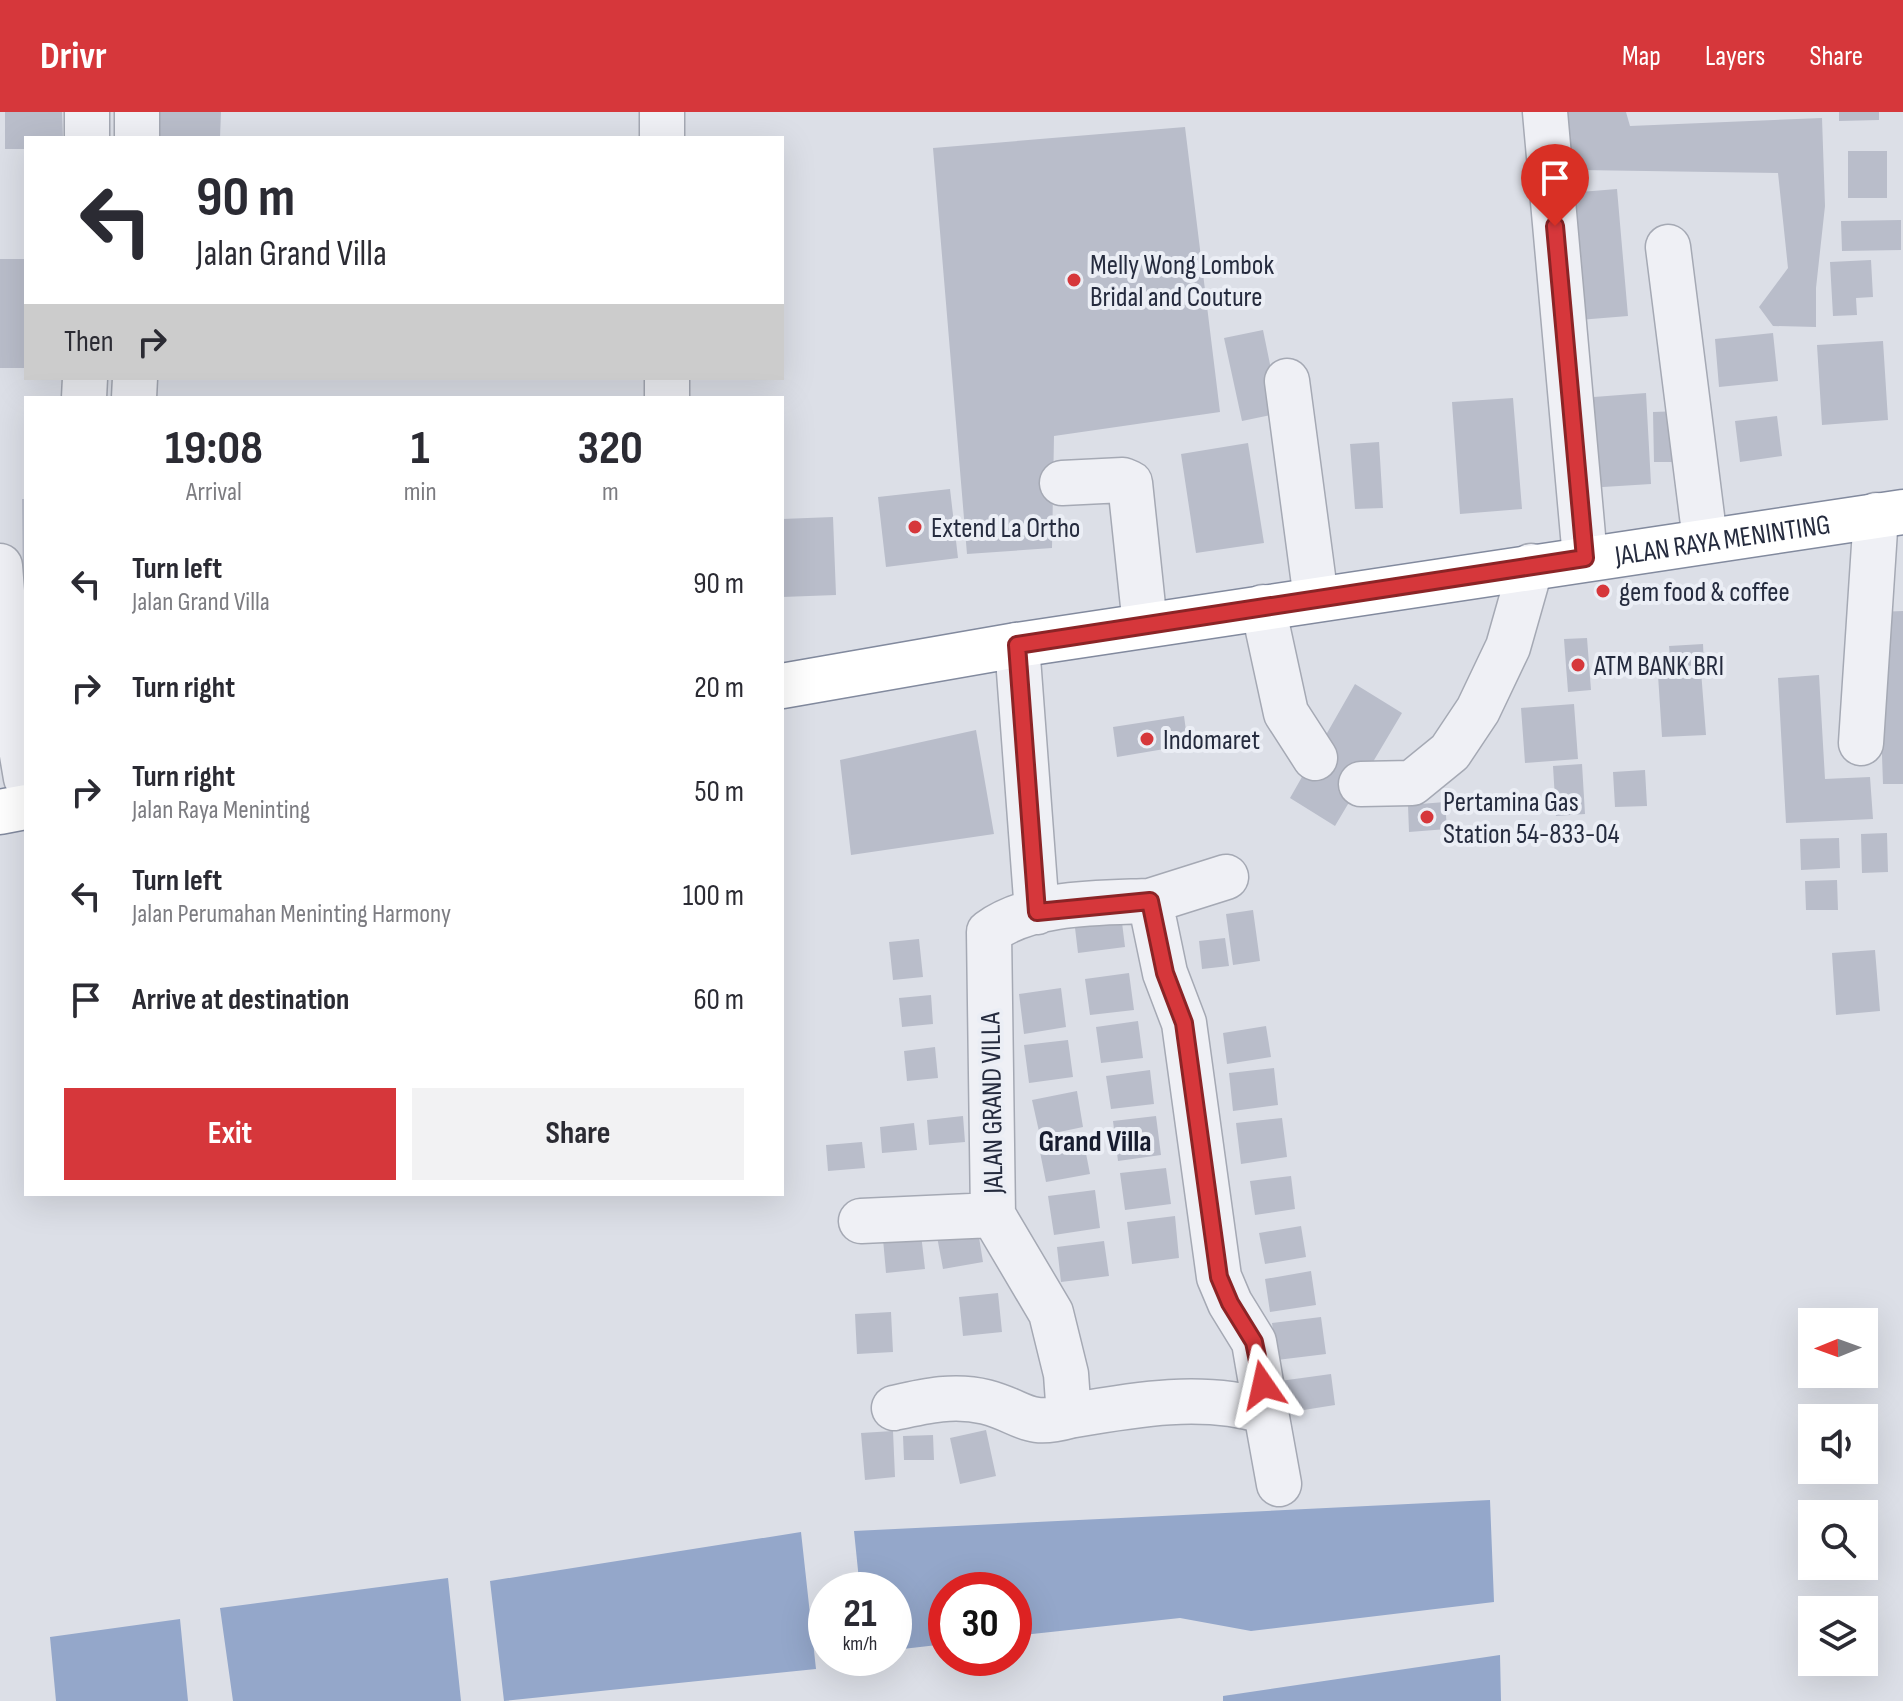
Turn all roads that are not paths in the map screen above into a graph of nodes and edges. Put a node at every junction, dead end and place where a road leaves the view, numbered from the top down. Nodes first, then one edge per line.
1 (87, 112) edge
2 (137, 112) edge
3 (662, 112) edge
4 (1545, 112) edge
5 (87, 136) edge
6 (137, 136) edge
7 (662, 136) edge
8 (1668, 247) dead end
9 (1287, 381) dead end
10 (1062, 483) dead end
11 (1889, 514) edge
12 (1705, 540) junction
13 (1585, 558) junction
14 (0, 566) edge
15 (1531, 566) junction
16 (1316, 599) junction
17 (1263, 607) junction
18 (1145, 625) junction
19 (1017, 645) junction
20 (784, 686) edge
21 (1861, 743) dead end
22 (1315, 758) dead end
23 (24, 766) edge
24 (1361, 784) dead end
25 (24, 807) edge
26 (0, 812) edge
27 (1226, 877) dead end
28 (1150, 901) junction
29 (1037, 912) junction
30 (993, 1215) junction
31 (861, 1221) dead end
32 (894, 1408) dead end
33 (1266, 1412) junction
34 (1069, 1416) junction
35 (1279, 1484) dead end

1 - 5 street
2 - 6 street
3 - 7 street
4 - 13 street
8 - 12 street
9 - 16 street
10 - 18 street
11 - 12 highway, JALAN RAYA MENINTING
11 - 21 street
12 - 13 highway, JALAN RAYA MENINTING
13 - 15 highway, JALAN RAYA MENINTING
14 - 23 street
15 - 16 highway, JALAN RAYA MENINTING
15 - 24 street
16 - 17 highway, JALAN RAYA MENINTING
17 - 18 highway, JALAN RAYA MENINTING
17 - 22 street
18 - 19 highway, JALAN RAYA MENINTING
19 - 20 highway, JALAN RAYA MENINTING
19 - 29 street
25 - 26 highway
27 - 28 street, JALAN GRAND VILLA
28 - 29 street, JALAN GRAND VILLA
28 - 33 street
29 - 30 street, JALAN GRAND VILLA
30 - 31 street
30 - 34 street, JALAN GRAND VILLA
32 - 34 street
33 - 34 street
33 - 35 street

